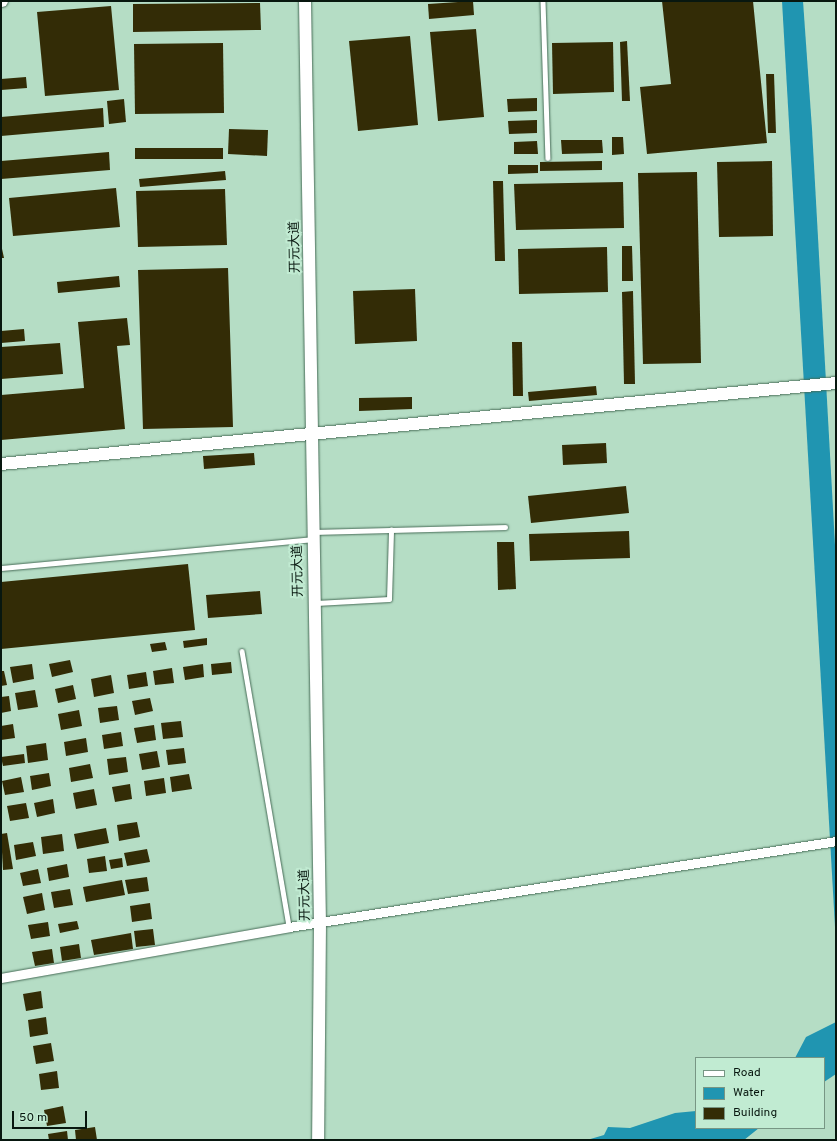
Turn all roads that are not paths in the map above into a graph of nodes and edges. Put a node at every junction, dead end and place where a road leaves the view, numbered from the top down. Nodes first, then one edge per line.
1 (306, 1) edge
2 (543, 1) edge
3 (548, 158) dead end
4 (836, 383) edge
5 (313, 433) junction
6 (1, 464) edge
7 (505, 527) dead end
8 (391, 530) junction
9 (312, 535) junction
10 (1, 568) edge
11 (314, 603) junction
12 (242, 651) dead end
13 (836, 842) edge
14 (320, 923) junction
15 (290, 927) junction
16 (1, 978) edge
17 (318, 1140) edge

1 - 5 street, 开元大道
2 - 3 lane
4 - 5 street
5 - 6 street
5 - 9 street, 开元大道
7 - 8 lane
8 - 9 lane
8 - 11 lane
9 - 10 lane
9 - 11 street, 开元大道
11 - 14 street, 开元大道
12 - 15 lane
13 - 14 street
14 - 15 street
14 - 17 street, 开元大道
15 - 16 street

